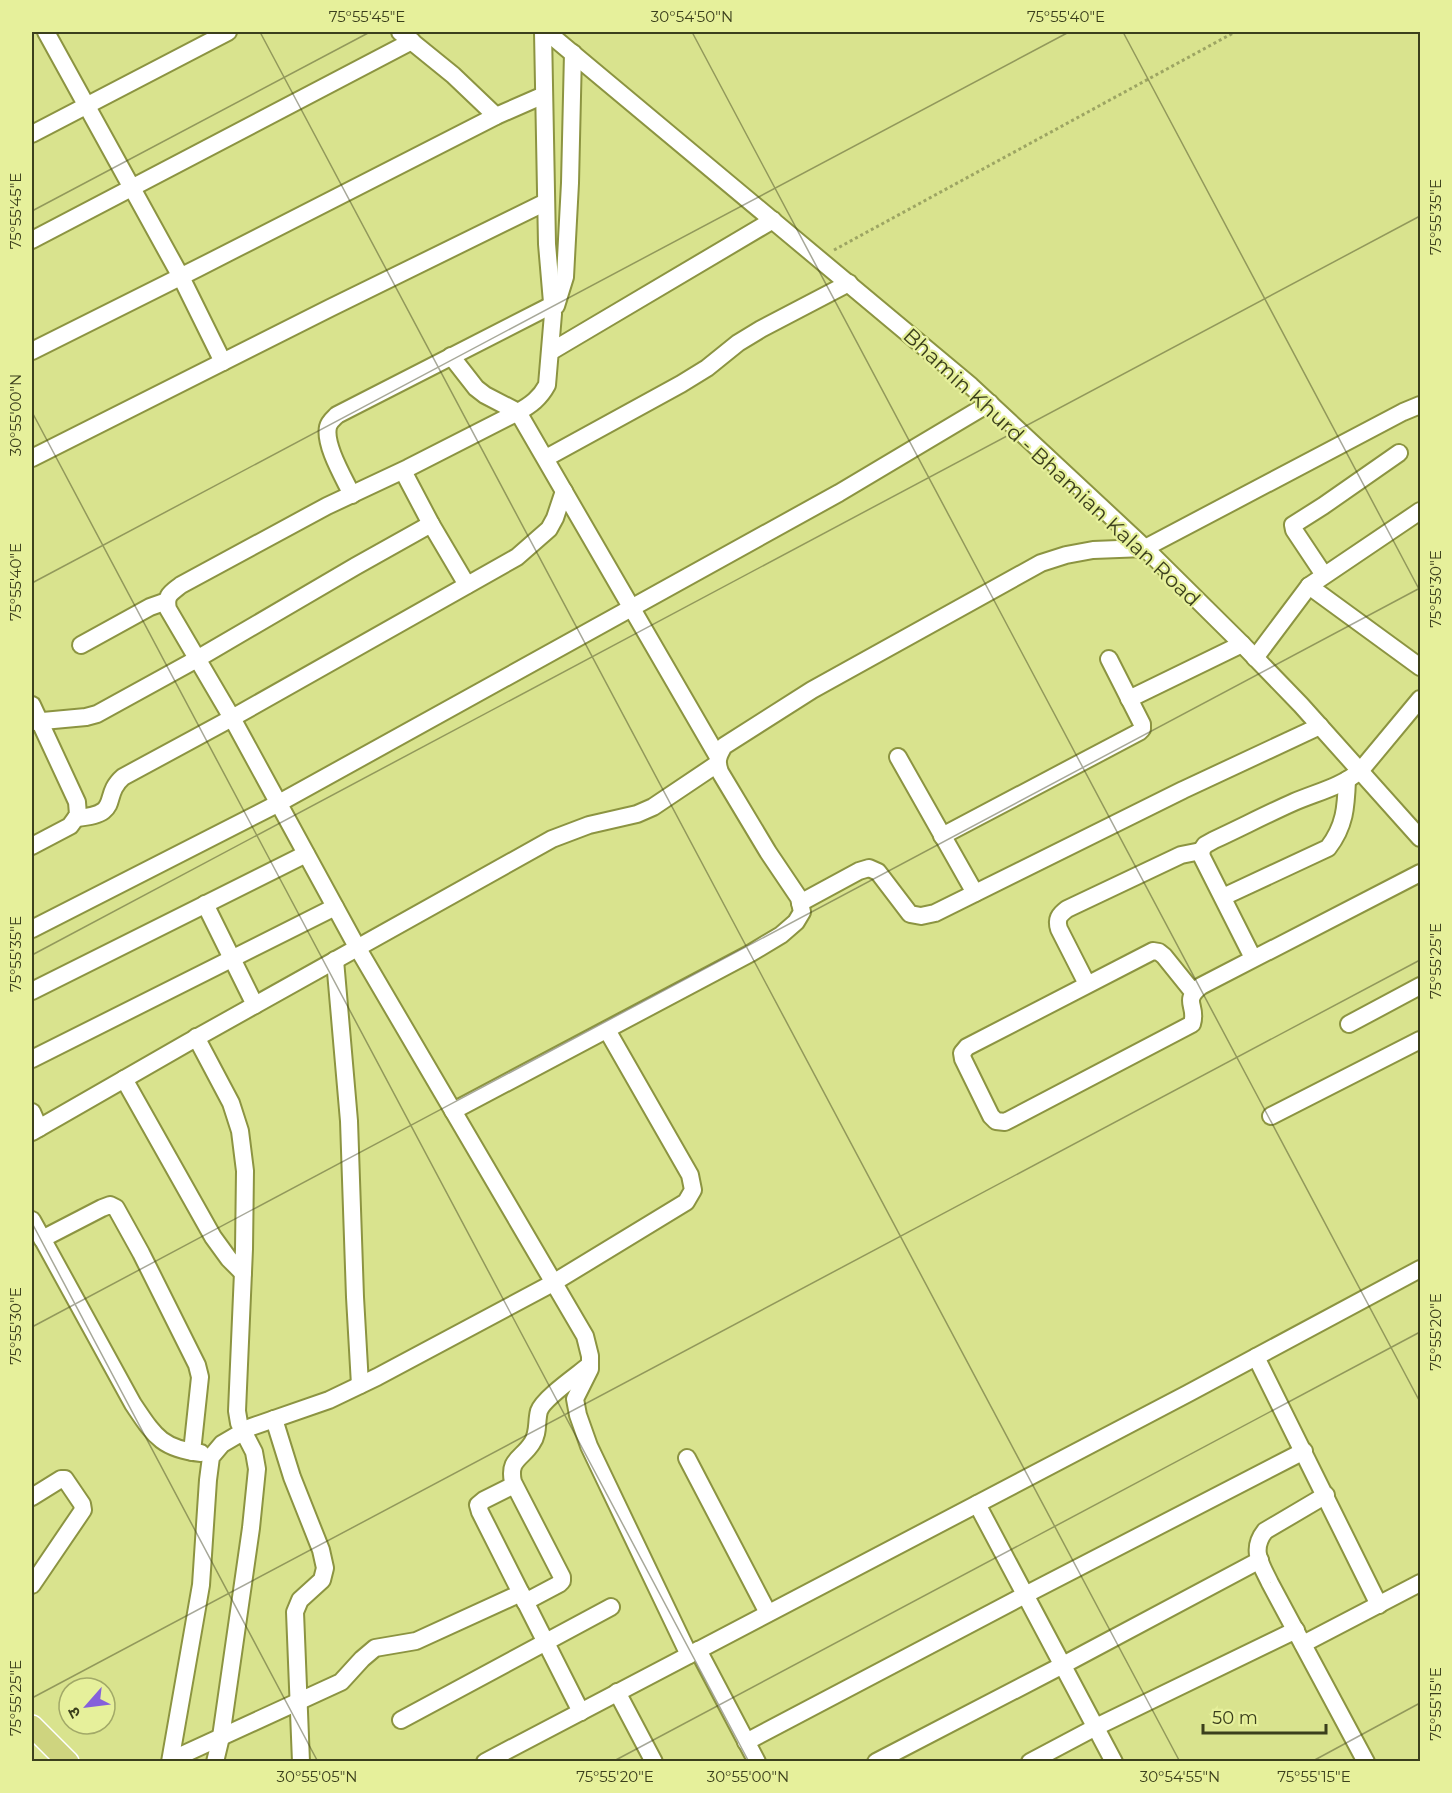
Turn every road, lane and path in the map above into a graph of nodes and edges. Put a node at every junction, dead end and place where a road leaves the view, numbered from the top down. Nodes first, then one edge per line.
1 (46, 32) edge
2 (228, 32) edge
3 (545, 32) edge
4 (1236, 32) edge
5 (406, 36) edge
6 (573, 53) junction
7 (544, 95) junction
8 (86, 105) junction
9 (496, 116) junction
10 (32, 134) edge
11 (132, 189) junction
12 (546, 202) junction
13 (773, 220) junction
14 (32, 240) edge
15 (819, 258) junction
16 (181, 277) junction
17 (849, 283) junction
18 (553, 310) junction
19 (32, 351) edge
20 (550, 352) junction
21 (451, 356) junction
22 (223, 362) junction
23 (990, 403) junction
24 (1420, 405) edge
25 (518, 412) junction
26 (1399, 453) dead end
27 (32, 458) edge
28 (546, 458) junction
29 (403, 471) junction
30 (564, 491) junction
31 (352, 495) junction
32 (1420, 510) edge
33 (431, 525) junction
34 (1145, 548) junction
35 (1324, 576) junction
36 (467, 585) junction
37 (1309, 586) junction
38 (166, 601) junction
39 (632, 608) junction
40 (1242, 644) junction
41 (81, 645) dead end
42 (1255, 658) junction
43 (197, 659) junction
44 (1108, 659) dead end
45 (1420, 667) edge
46 (1129, 699) junction
47 (1420, 699) edge
48 (32, 705) edge
49 (232, 718) junction
50 (35, 721) edge
51 (1320, 726) junction
52 (898, 757) dead end
53 (718, 760) junction
54 (1354, 775) junction
55 (279, 803) junction
56 (76, 818) junction
57 (942, 836) junction
58 (1420, 838) edge
59 (32, 846) edge
60 (1201, 850) junction
61 (306, 854) junction
62 (1420, 873) edge
63 (975, 893) junction
64 (1223, 897) junction
65 (800, 903) junction
66 (205, 904) junction
67 (335, 907) junction
68 (32, 929) edge
69 (357, 948) junction
70 (232, 958) junction
71 (1253, 958) junction
72 (335, 960) junction
73 (1087, 984) junction
74 (1420, 986) edge
75 (32, 991) edge
76 (1193, 992) junction
77 (255, 1005) junction
78 (1349, 1024) dead end
79 (607, 1030) junction
80 (196, 1037) junction
81 (1420, 1040) edge
82 (32, 1059) edge
83 (124, 1079) junction
84 (453, 1111) junction
85 (32, 1112) edge
86 (1270, 1116) dead end
87 (35, 1130) edge
88 (32, 1220) edge
89 (42, 1239) junction
90 (1420, 1269) edge
91 (243, 1273) junction
92 (553, 1283) junction
93 (1256, 1357) junction
94 (590, 1364) junction
95 (360, 1385) junction
96 (274, 1419) junction
97 (243, 1431) junction
98 (1304, 1451) junction
99 (192, 1452) junction
100 (214, 1454) junction
101 (687, 1458) dead end
102 (514, 1485) junction
103 (1326, 1495) junction
104 (32, 1497) edge
105 (977, 1504) junction
106 (1260, 1560) junction
107 (1420, 1584) edge
108 (32, 1585) edge
109 (1025, 1595) junction
110 (523, 1597) junction
111 (1379, 1605) junction
112 (611, 1607) dead end
113 (768, 1613) junction
114 (1299, 1637) junction
115 (546, 1643) junction
116 (693, 1652) junction
117 (1063, 1665) junction
118 (617, 1692) junction
119 (298, 1703) junction
120 (581, 1712) junction
121 (401, 1720) dead end
122 (32, 1726) edge
123 (1096, 1727) junction
124 (221, 1737) junction
125 (746, 1742) junction
126 (68, 1761) edge
127 (171, 1761) edge
128 (215, 1761) edge
129 (301, 1761) edge
130 (485, 1761) edge
131 (654, 1761) edge
132 (757, 1761) edge
133 (876, 1761) edge
134 (1030, 1761) edge
135 (1114, 1761) edge
136 (1366, 1761) edge

1 - 8 street
2 - 8 street
3 - 6 street, Bhamin Khurd - Bhamian Kalan Road
3 - 7 street
4 - 15 path
5 - 9 street
5 - 11 street
6 - 13 street, Bhamin Khurd - Bhamian Kalan Road
6 - 18 street
7 - 9 street
7 - 12 street
8 - 10 street
8 - 11 street
9 - 16 street
11 - 14 street
11 - 16 street
12 - 18 street
12 - 22 street
13 - 15 street, Bhamin Khurd - Bhamian Kalan Road
13 - 20 street
15 - 17 street, Bhamin Khurd - Bhamian Kalan Road
16 - 19 street
16 - 22 street
17 - 23 street, Bhamin Khurd - Bhamian Kalan Road
17 - 28 street
18 - 20 street
18 - 21 street
20 - 25 street
21 - 25 street
21 - 31 street
22 - 27 street
23 - 34 street, Bhamin Khurd - Bhamian Kalan Road
23 - 39 street
24 - 34 street
25 - 28 street
25 - 29 street
26 - 35 street
28 - 30 street
29 - 31 street
29 - 33 street
30 - 36 street
30 - 39 street
31 - 38 street
32 - 35 street
33 - 36 street
33 - 43 street
34 - 40 street, Bhamin Khurd - Bhamian Kalan Road
34 - 53 street
35 - 37 street
36 - 49 street
37 - 42 street
37 - 45 street
38 - 41 street
38 - 43 street
39 - 53 street
39 - 55 street
40 - 42 street, Bhamin Khurd - Bhamian Kalan Road
40 - 46 street
42 - 51 street, Bhamin Khurd - Bhamian Kalan Road
43 - 49 street
43 - 50 street
44 - 46 street
46 - 57 street
47 - 54 street
48 - 50 street
49 - 55 street
49 - 56 street
50 - 56 street
51 - 54 street, Bhamin Khurd - Bhamian Kalan Road
51 - 63 street
52 - 57 street
53 - 65 street
53 - 69 street
54 - 58 street, Bhamin Khurd - Bhamian Kalan Road
54 - 60 street
54 - 64 street
55 - 61 street
55 - 68 street
56 - 59 street
57 - 63 street
60 - 64 street
60 - 73 street
61 - 66 street
61 - 67 street
62 - 71 street
63 - 65 street
64 - 71 street
65 - 79 street
66 - 70 street
66 - 75 street
67 - 69 street
67 - 70 street
69 - 72 street
69 - 84 street
70 - 77 street
70 - 82 street
71 - 76 street
72 - 77 street
72 - 95 street
73 - 76 street
73 - 76 street
74 - 78 street
77 - 80 street
79 - 84 street
79 - 92 street
80 - 83 street
80 - 91 street
81 - 86 street
83 - 87 street
83 - 91 street
84 - 92 street
85 - 87 street
88 - 89 street
89 - 99 street
89 - 99 street
90 - 93 street
91 - 97 street
92 - 94 street
92 - 95 street
93 - 98 street
93 - 105 street
94 - 102 street
94 - 116 street
95 - 96 street
96 - 97 street
96 - 119 street
97 - 100 street
97 - 124 street
98 - 103 street
98 - 109 street
99 - 100 street
100 - 127 street
101 - 113 street
102 - 110 street
102 - 110 street
103 - 106 street
103 - 111 street
104 - 108 street
105 - 109 street
105 - 113 street
106 - 114 street
106 - 117 street
107 - 111 street
109 - 117 street
109 - 125 street
110 - 115 street
110 - 119 street
111 - 114 street
112 - 115 street
113 - 116 street
114 - 123 street
114 - 136 street
115 - 120 street
115 - 121 street
116 - 118 street
116 - 125 street
117 - 123 street
117 - 133 street
118 - 120 street
118 - 131 street
119 - 124 street
119 - 129 street
120 - 130 street
122 - 126 main road
123 - 134 street
123 - 135 street
124 - 127 street
124 - 128 street
125 - 132 street

